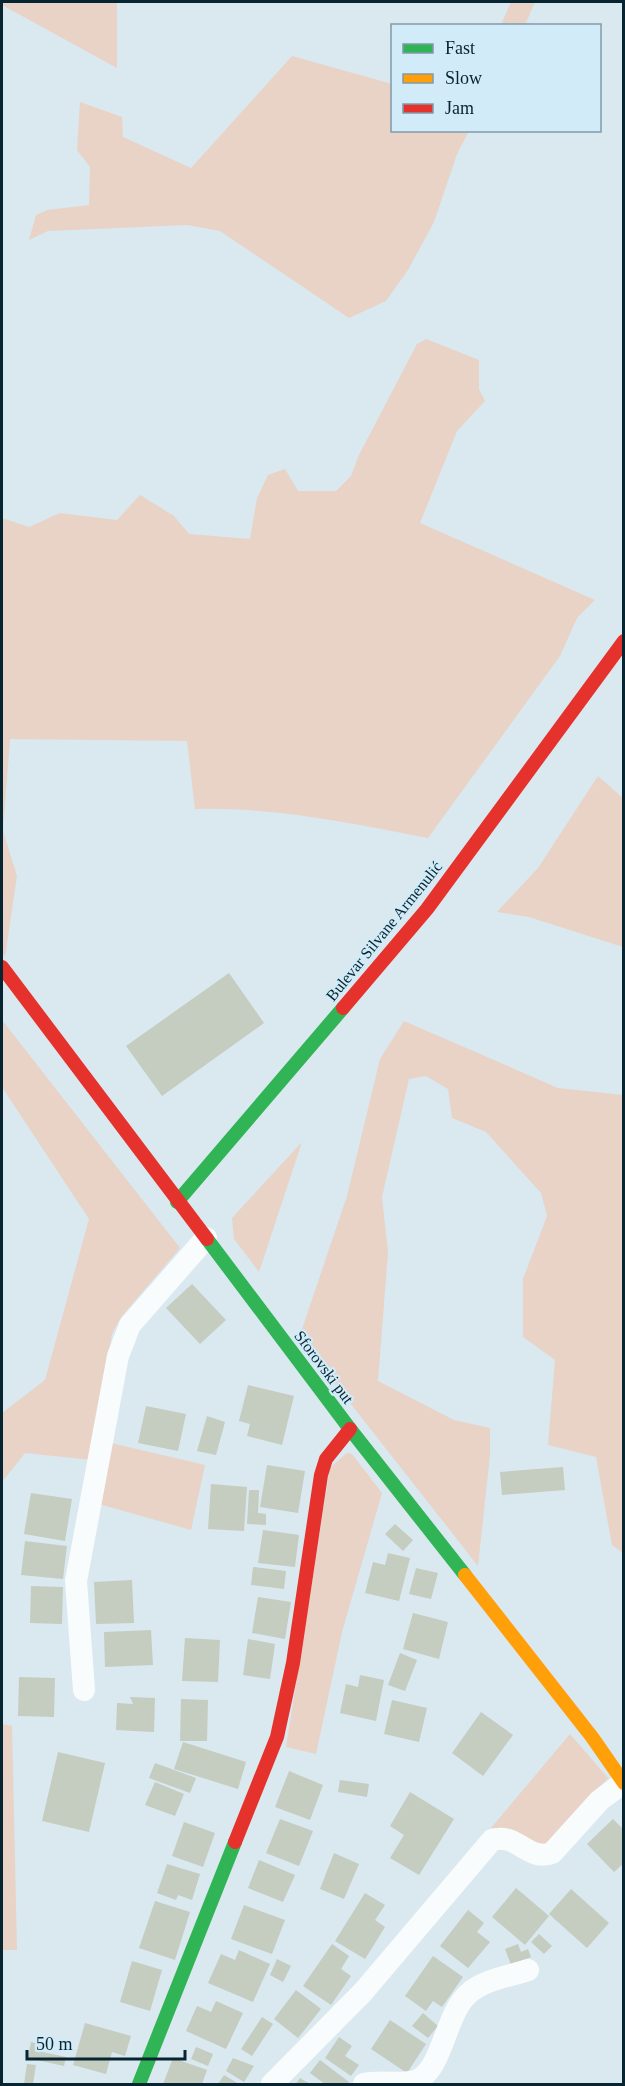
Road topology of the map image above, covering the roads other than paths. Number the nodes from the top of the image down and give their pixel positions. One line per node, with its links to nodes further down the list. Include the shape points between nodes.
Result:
1 (624, 641): 3 (street, Bulevar Silvane Armenulić, via 427,909)
2 (2, 968): 3 (street, Sforovski put)
3 (177, 1202): 4 (street, Sforovski put)
4 (206, 1238): 5 (street, Sforovski put); 6 (street, via 130,1325 118,1356 76,1581)
5 (350, 1429): 7 (street, Sforovski put, via 592,1737); 9 (street, via 326,1459 321,1475 293,1663 277,1737)
6 (84, 1690)
7 (623, 1783): 10 (street, via 600,1800 552,1853 534,1854 510,1838 492,1840 363,1992)
8 (528, 1970): 11 (street, via 468,1994 448,2024 430,2070 419,2080)
9 (139, 2085)
10 (272, 2085)
11 (364, 2085)

